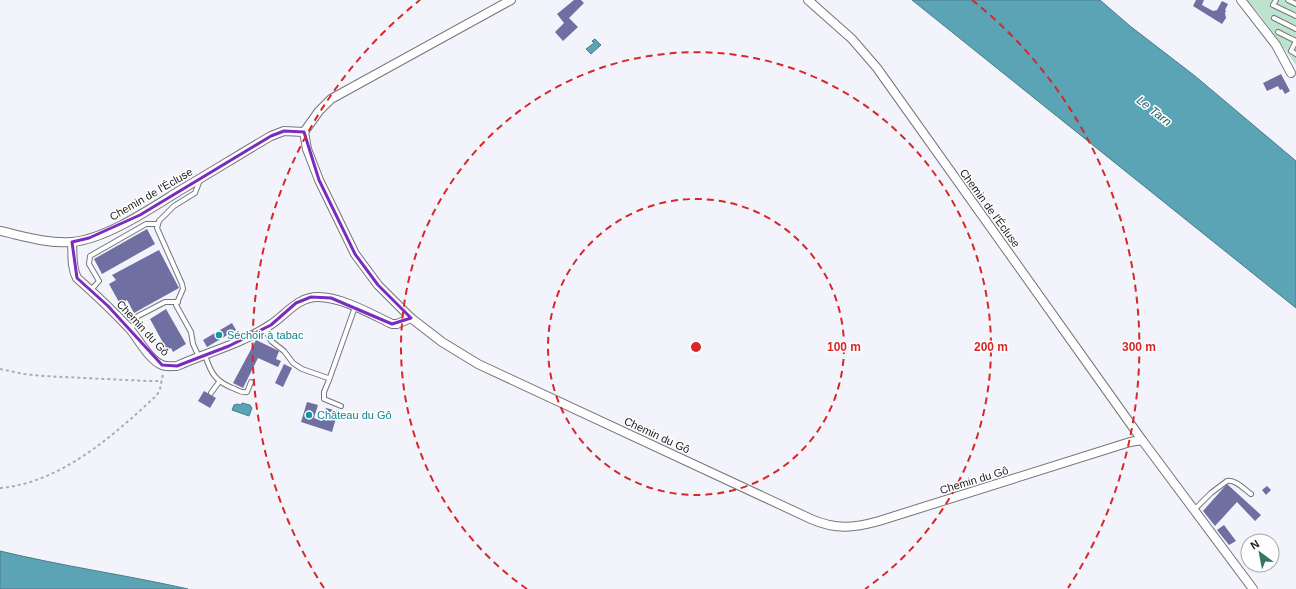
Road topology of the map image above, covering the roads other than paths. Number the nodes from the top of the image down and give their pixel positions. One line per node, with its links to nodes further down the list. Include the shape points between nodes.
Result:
1 (512, 0): 14 (street, via 331,99 319,110)
2 (808, 0): 31 (street, Chemin de l'Écluse, via 852,39 877,68)
3 (1241, 0): 13 (street, via 1276,45)
4 (1276, 0): 7 (lane, via 1273,5)
5 (1288, 0): 6 (lane)
6 (1296, 4)
7 (1296, 16)
8 (1274, 18): 9 (lane)
9 (1296, 29)
10 (1278, 32): 11 (lane)
11 (1296, 41): 12 (lane, via 1291,51)
12 (1296, 54)
13 (1291, 73)
14 (304, 132): 15 (street, Chemin de l'Écluse, via 284,131 271,136); 22 (street, via 307,149 319,180 355,254 378,285)
15 (201, 178): 16 (lane, via 195,193 174,206); 18 (street, Chemin de l'Écluse, via 124,223 89,238)
16 (157, 224): 19 (lane, via 146,224 90,256 89,264 99,281); 20 (lane, via 158,233 182,284 183,289)
17 (0, 231): 18 (street, Chemin de l'Écluse)
18 (72, 242): 19 (street, Chemin du Gô, via 74,273)
19 (91, 290): 24 (street, Chemin du Gô)
20 (178, 302): 24 (lane, via 165,302 138,316); 25 (lane, via 176,305 191,332 192,344)
21 (355, 307): 22 (street, Chemin du Gô, via 392,324); 23 (street, Chemin du Gô, via 332,298 310,297 296,303); 26 (lane)
22 (411, 318): 31 (street, Chemin du Gô, via 442,342 478,364 811,519 832,526 851,527 879,521)
23 (264, 328): 25 (street, Chemin du Gô); 26 (lane, via 271,341 293,364 325,376)
24 (131, 331): 25 (street, Chemin du Gô, via 151,356 162,365 177,366)
25 (202, 356): 27 (lane)
26 (329, 380): 30 (lane, via 324,399)
27 (219, 382): 28 (lane, via 243,393 247,392); 29 (lane)
28 (251, 382)
29 (211, 393)
30 (341, 406)
31 (1142, 440): 33 (street)
32 (1251, 494): 33 (lane, via 1230,480 1211,493)
33 (1194, 510): 34 (street)
34 (1253, 589)

